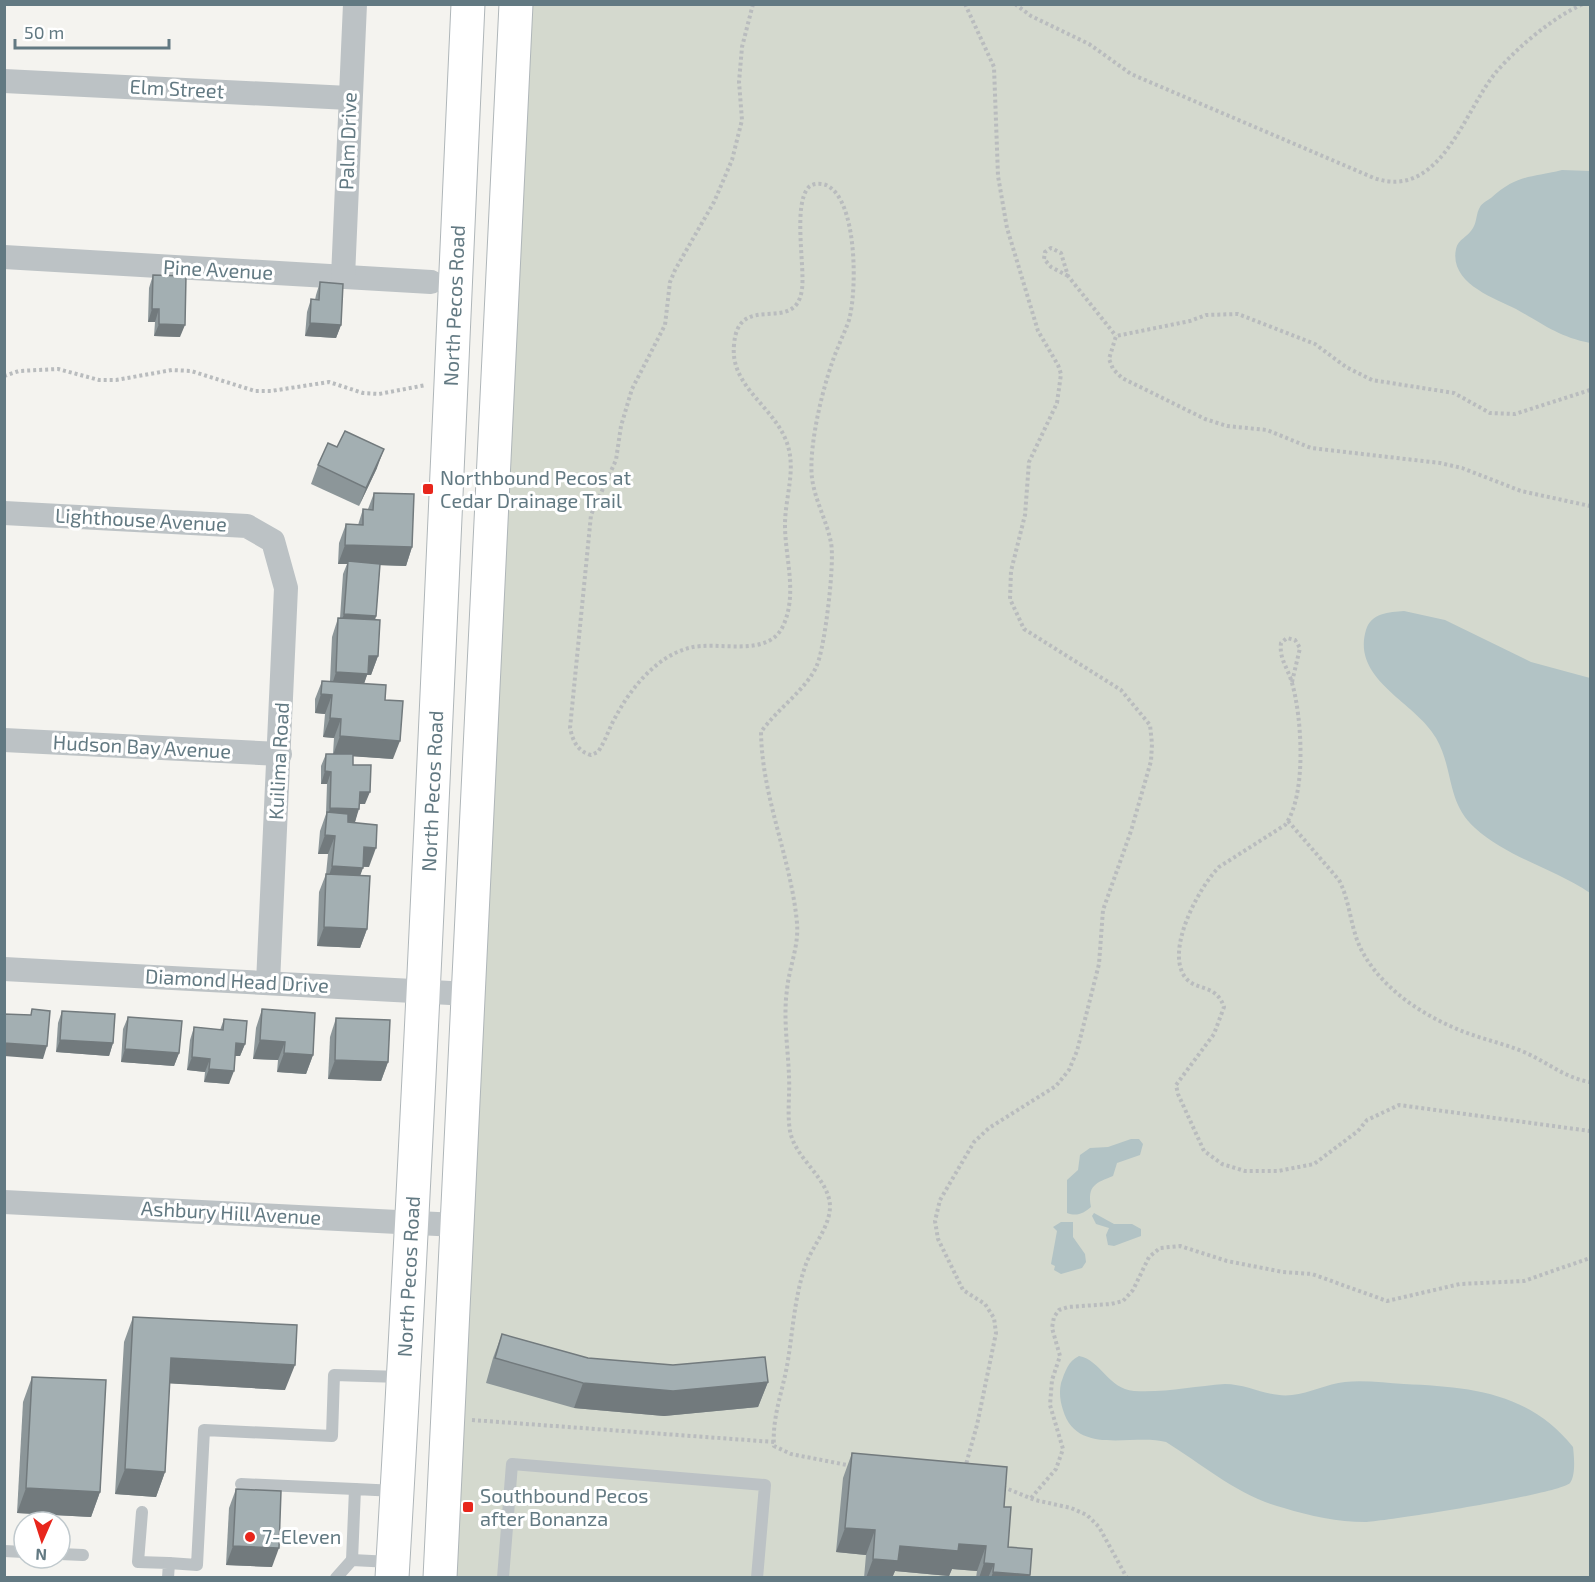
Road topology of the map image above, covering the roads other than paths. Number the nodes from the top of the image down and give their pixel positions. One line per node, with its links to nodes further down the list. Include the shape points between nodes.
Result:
1 (355, 4): 5 (street, Palm Drive)
2 (468, 4): 15 (main road, North Pecos Road)
3 (516, 4): 16 (main road)
4 (4, 81): 5 (street, Elm Street)
5 (349, 98): 7 (street, Palm Drive)
6 (4, 257): 7 (street, Pine Avenue)
7 (344, 277): 8 (street, Pine Avenue)
8 (431, 282)
9 (4, 513): 10 (street, Lighthouse Avenue, via 247,526)
10 (273, 541): 12 (street, Kuilima Road, via 286,588)
11 (4, 740): 12 (street, Hudson Bay Avenue)
12 (280, 754): 14 (street, Kuilima Road)
13 (4, 969): 14 (street, Diamond Head Drive)
14 (268, 983): 15 (street, Diamond Head Drive)
15 (425, 991): 16 (street, Diamond Head Drive); 18 (main road, North Pecos Road)
16 (469, 994): 19 (main road)
17 (4, 1202): 18 (street, Ashbury Hill Avenue)
18 (412, 1222): 19 (street, Ashbury Hill Avenue); 20 (main road, North Pecos Road)
19 (457, 1225): 32 (main road)
20 (403, 1377): 23 (main road, North Pecos Road); 28 (lane, via 334,1375 332,1436 204,1430 197,1565)
21 (241, 1484): 22 (lane)
22 (355, 1489): 23 (lane); 27 (lane)
23 (397, 1491): 29 (main road, North Pecos Road)
24 (142, 1512): 28 (lane, via 138,1562)
25 (72, 1555): 26 (lane)
26 (83, 1555)
27 (352, 1560): 29 (lane); 31 (lane)
28 (169, 1563): 30 (lane)
29 (393, 1570)
30 (168, 1578)
31 (336, 1578)
32 (440, 1578)
33 (503, 1578): 34 (lane, via 512,1464 765,1485)
34 (757, 1578)

